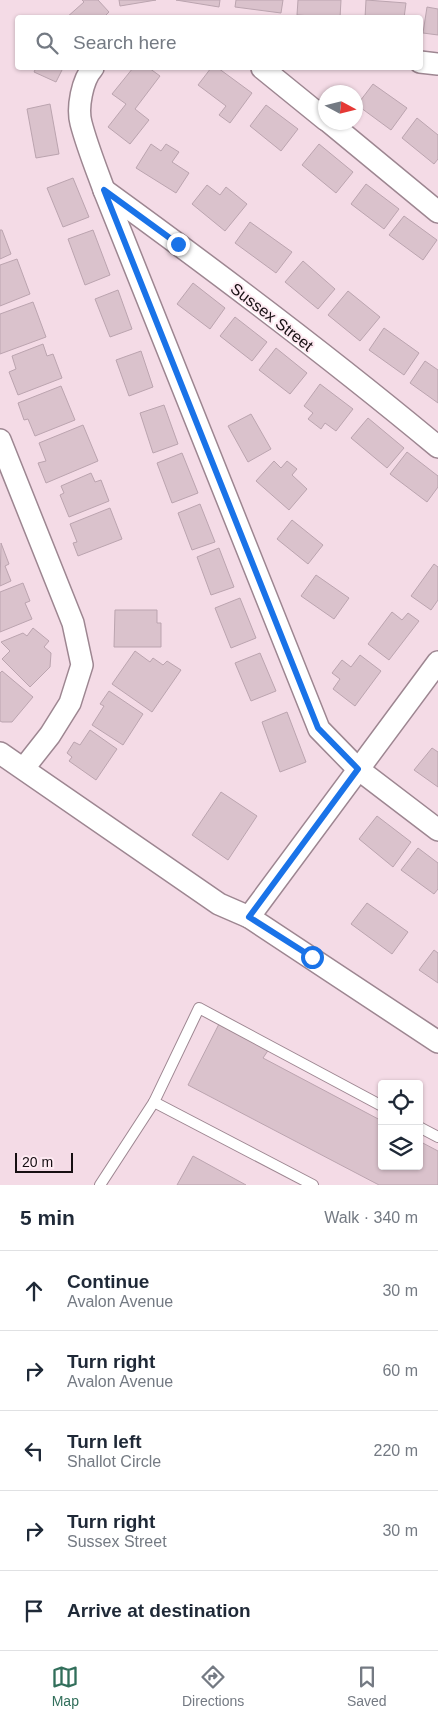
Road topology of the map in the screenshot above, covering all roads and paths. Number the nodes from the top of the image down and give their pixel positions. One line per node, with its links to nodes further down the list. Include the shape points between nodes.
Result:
1 (423, 62): 2 (street)
2 (438, 64)
3 (91, 70): 7 (street, via 81,95 80,122)
4 (264, 70): 5 (street)
5 (318, 114)
6 (339, 130): 8 (street)
7 (104, 190): 10 (street, Sussex Street); 14 (street, via 318,728)
8 (438, 212)
9 (0, 440): 13 (street, via 73,624 82,665 70,704)
10 (438, 447)
11 (438, 662): 14 (street)
12 (0, 753): 13 (street)
13 (24, 768): 16 (street, via 219,904)
14 (358, 769): 15 (street); 16 (street)
15 (438, 830)
16 (249, 917): 17 (street)
17 (438, 1042)
18 (154, 1102): 19 (lane, via 199,1008); 22 (lane); 23 (lane)
19 (378, 1104)
20 (423, 1128): 21 (lane)
21 (438, 1137)
22 (100, 1185)
23 (313, 1185)

